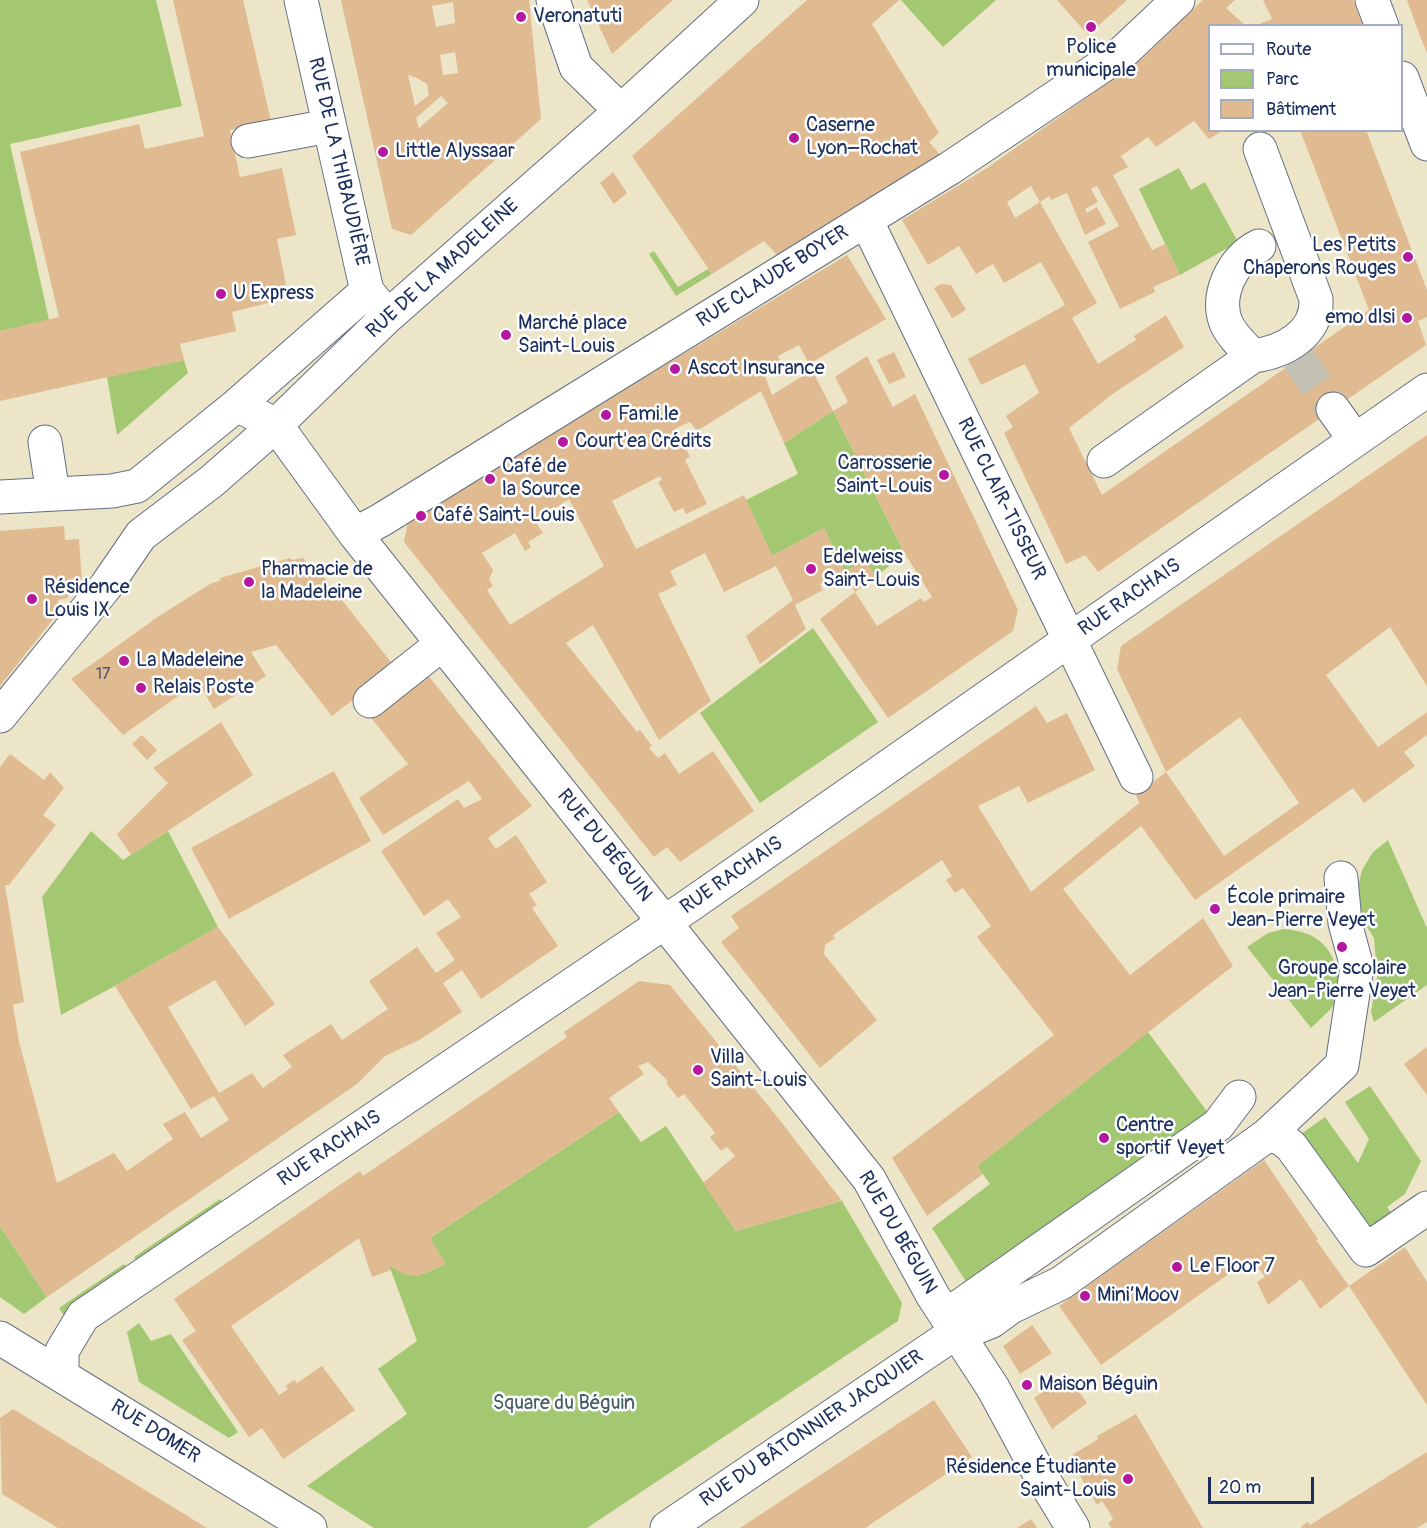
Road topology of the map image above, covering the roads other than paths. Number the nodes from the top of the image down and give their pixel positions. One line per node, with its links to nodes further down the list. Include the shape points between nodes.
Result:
1 (301, 0): 9 (street, RUE DE LA THIBAUDIÈRE)
2 (553, 0): 8 (street, via 576,67)
3 (742, 0): 8 (street, RUE DE LA MADELEINE)
4 (1178, 0): 13 (street, RUE CLAUDE BOYER, via 1123,52)
5 (1372, 0): 6 (street)
6 (1381, 24)
7 (1403, 83): 11 (street)
8 (621, 111): 16 (street, RUE DE LA MADELEINE)
9 (329, 126): 10 (street); 15 (street, RUE DE LA THIBAUDIÈRE)
10 (248, 141)
11 (1427, 144)
12 (1260, 149): 17 (street, via 1316,299 1315,317 1294,351)
13 (866, 220): 28 (street, RUE CLAUDE BOYER); 30 (street, RUE CLAIR-TISSEUR)
14 (1259, 246): 17 (street, via 1238,262 1224,292 1223,309 1225,321)
15 (367, 291): 16 (street, RUE DE LA THIBAUDIÈRE); 19 (street, RUE DE LA MADELEINE)
16 (388, 316): 21 (street, RUE DE LA MADELEINE)
17 (1253, 356): 24 (street)
18 (1427, 390): 22 (street, RUE RACHAIS)
19 (237, 405): 21 (street, RUE DU BÉGUIN); 25 (street, RUE DE LA MADELEINE, via 137,486)
20 (1333, 409): 22 (street)
21 (276, 425): 28 (street, RUE DU BÉGUIN); 29 (street, RUE DE LA MADELEINE)
22 (1355, 440): 30 (street, RUE RACHAIS)
23 (45, 441): 26 (street)
24 (1104, 461)
25 (112, 491): 26 (street, RUE DE LA MADELEINE); 29 (street)
26 (53, 494): 27 (street, RUE DE LA MADELEINE)
27 (0, 497)
28 (355, 534): 31 (street, RUE DU BÉGUIN)
29 (141, 535): 33 (street, RUE DE LA MADELEINE, via 106,586)
30 (1070, 640): 34 (street, RUE CLAIR-TISSEUR); 36 (street, RUE RACHAIS)
31 (442, 644): 32 (street); 36 (street, RUE DU BÉGUIN)
32 (370, 701)
33 (0, 716)
34 (1136, 777)
35 (1341, 878): 38 (street, via 1345,923 1357,967 1342,1065)
36 (665, 922): 40 (street, RUE DU BÉGUIN, via 869,1179 933,1296); 42 (street, RUE RACHAIS, via 82,1316 62,1351)
37 (1239, 1097): 40 (street, via 1218,1125)
38 (1266, 1136): 39 (street, via 1279,1137 1291,1146 1366,1250); 40 (street, via 1061,1283 1011,1307 993,1321)
39 (1425, 1215)
40 (953, 1324): 44 (street, RUE DU BÂTONNIER JACQUIER, via 933,1347); 45 (street, RUE DU BÉGUIN)
41 (0, 1338): 42 (street, RUE DOMER)
42 (62, 1375): 43 (street, RUE DOMER)
43 (310, 1528)
44 (667, 1528)
45 (1073, 1528)

